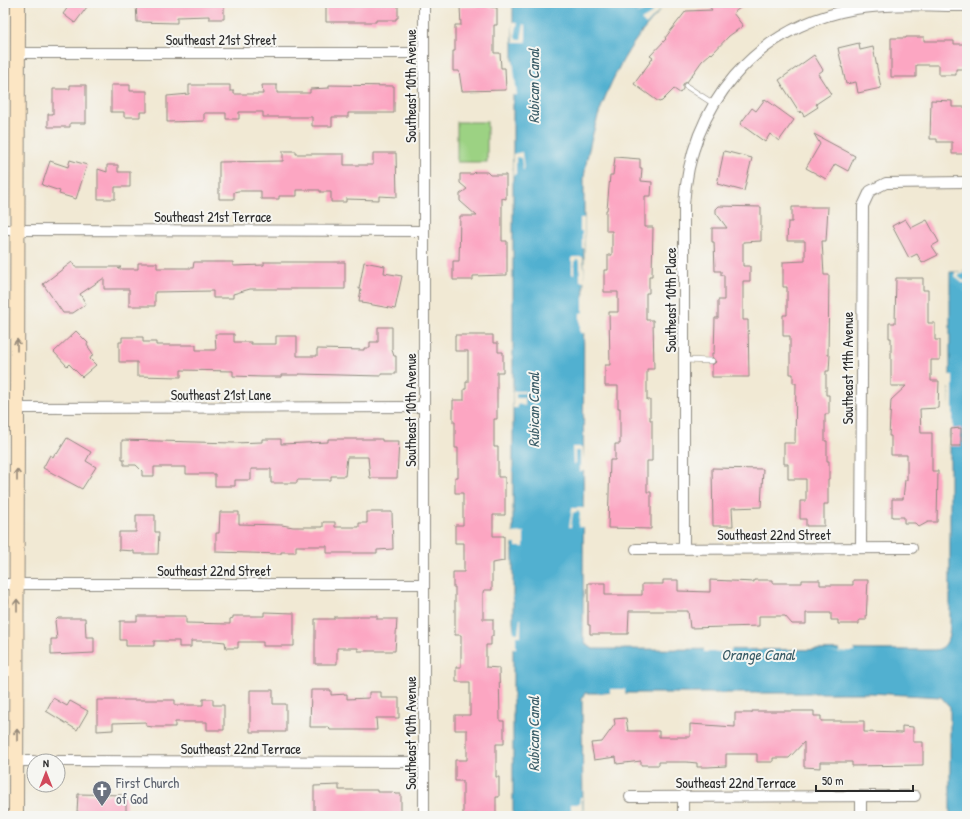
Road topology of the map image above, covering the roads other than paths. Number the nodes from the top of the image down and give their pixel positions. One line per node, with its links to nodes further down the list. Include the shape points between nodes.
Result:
1 (18, 3): 4 (main road)
2 (424, 3): 5 (street, Southeast 10th Avenue)
3 (967, 6): 7 (street, Southeast 10th Place, via 877,7 815,20 780,38 755,55)
4 (18, 53): 5 (street, Southeast 21st Street); 10 (main road)
5 (424, 53): 11 (street, Southeast 10th Avenue)
6 (686, 86): 7 (lane)
7 (714, 104): 12 (street, Southeast 10th Place, via 692,151 686,183)
8 (967, 182): 17 (street, Southeast 11th Avenue, via 892,182 870,191 864,200)
9 (3, 230): 10 (street, Southeast 21st Terrace)
10 (17, 230): 11 (street, Southeast 21st Terrace); 14 (main road, one-way to 10)
11 (424, 231): 15 (street, Southeast 10th Avenue)
12 (684, 360): 13 (lane); 16 (street, Southeast 10th Place)
13 (712, 360)
14 (17, 408): 15 (street, Southeast 21st Lane); 20 (main road, one-way to 14)
15 (424, 408): 21 (street, Southeast 10th Avenue)
16 (684, 548): 17 (street, Southeast 22nd Street); 19 (street, Southeast 22nd Street)
17 (861, 548): 18 (street, Southeast 22nd Street)
18 (912, 548)
19 (636, 549)
20 (10, 584): 21 (street, Southeast 22nd Street); 22 (main road, one-way to 20)
21 (424, 584): 26 (street, Southeast 10th Avenue)
22 (10, 671): 23 (main road, one-way to 22)
23 (16, 761): 24 (street); 31 (main road)
24 (26, 761)
25 (66, 761): 26 (street, Southeast 22nd Terrace)
26 (424, 762): 32 (street, Southeast 10th Avenue)
27 (683, 796): 28 (street, Southeast 22nd Terrace); 30 (street, Southeast 22nd Terrace); 33 (street)
28 (861, 796): 29 (street, Southeast 22nd Terrace); 34 (street)
29 (915, 796)
30 (630, 797)
31 (16, 816)
32 (424, 816)
33 (683, 816)
34 (861, 816)

